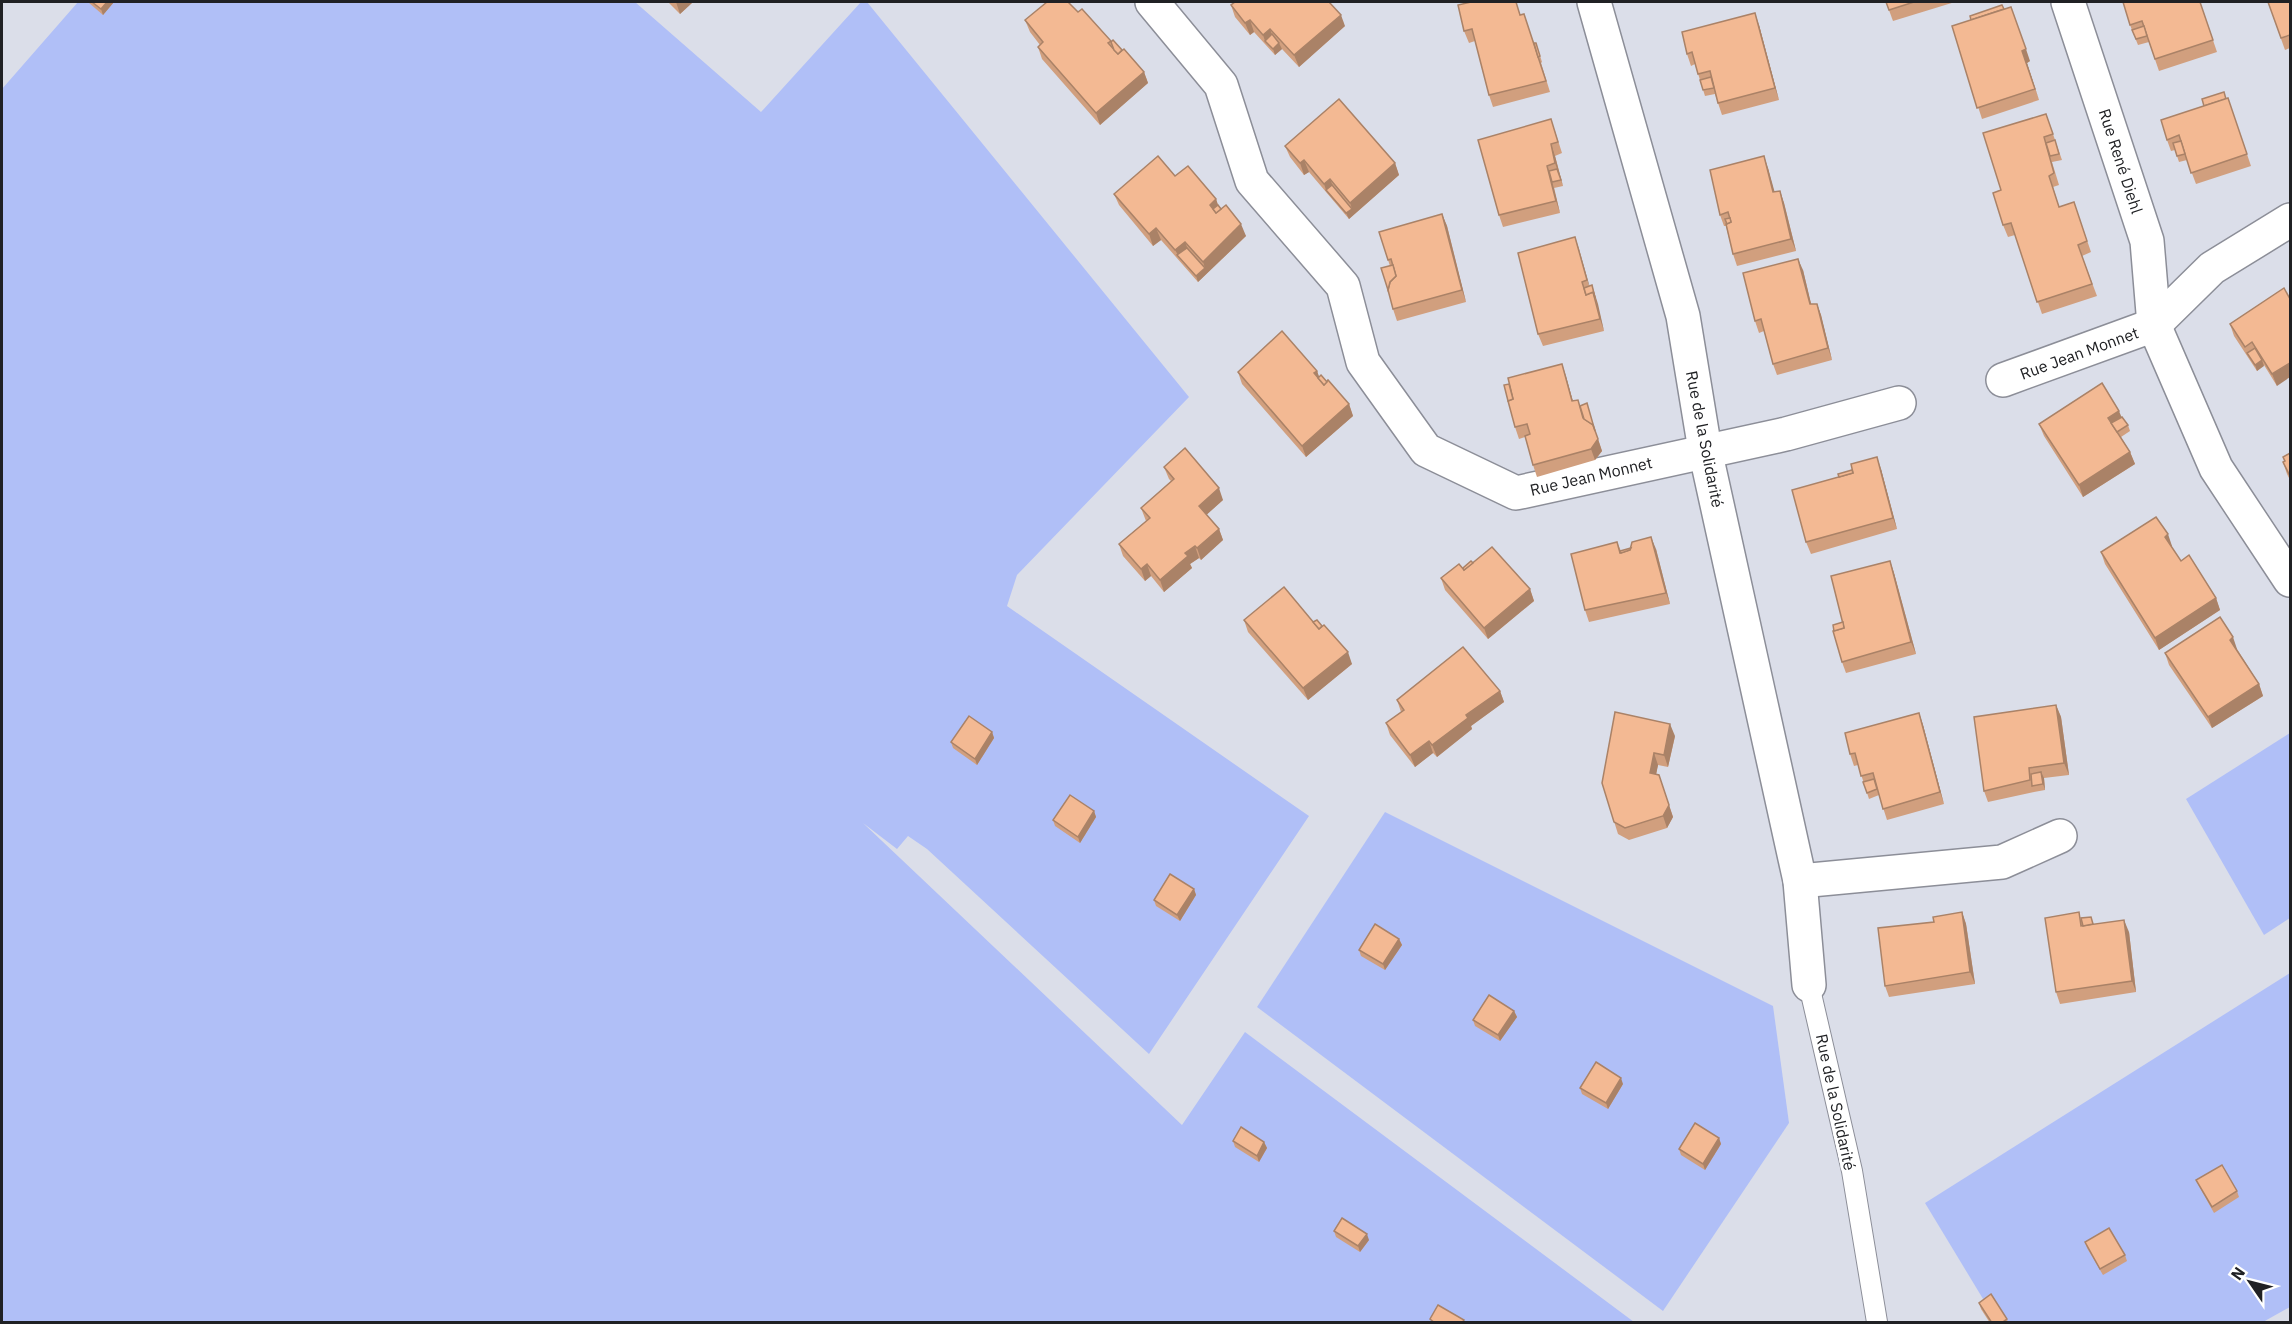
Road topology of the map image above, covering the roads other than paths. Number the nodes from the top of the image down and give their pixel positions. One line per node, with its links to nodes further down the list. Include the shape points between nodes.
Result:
1 (1152, 2): 8 (street, Rue Jean Monnet, via 1221,85 1252,181 1343,286 1363,362 1426,450 1516,493)
2 (1594, 2): 8 (street, Rue de la Solidarité, via 1683,316)
3 (2068, 2): 5 (street, Rue René Diehl, via 2147,241)
4 (2290, 220): 5 (street, via 2212,268)
5 (2154, 325): 6 (street, Rue Jean Monnet); 9 (street, Rue René Diehl, via 2216,468)
6 (2003, 380)
7 (1899, 403): 8 (street, Rue Jean Monnet, via 1786,434)
8 (1705, 450): 11 (street, Rue de la Solidarité)
9 (2290, 580)
10 (2060, 836): 11 (street, via 2002,862)
11 (1800, 881): 12 (street, Rue de la Solidarité)
12 (1809, 985): 13 (lane, Rue de la Solidarité, via 1852,1171)
13 (1877, 1323)

